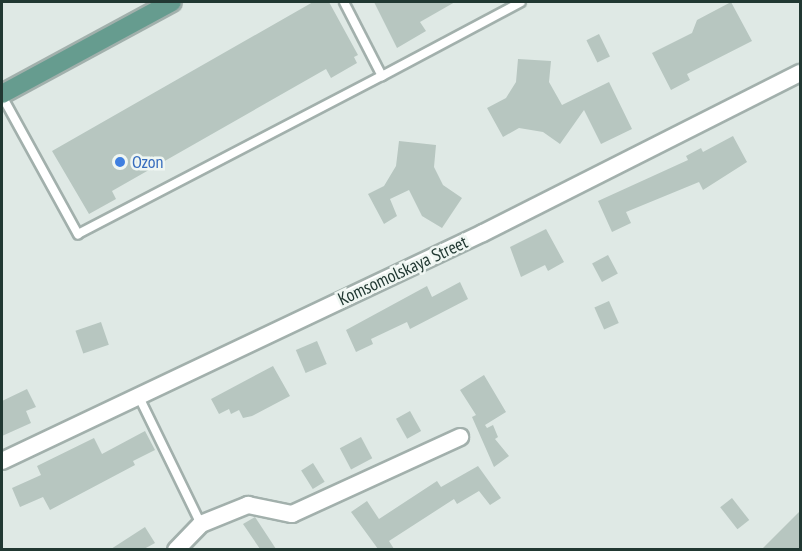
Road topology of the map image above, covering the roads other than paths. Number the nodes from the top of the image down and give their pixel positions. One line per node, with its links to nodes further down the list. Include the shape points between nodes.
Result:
1 (172, 2): 6 (main road)
2 (344, 2): 5 (lane)
3 (521, 2): 5 (lane)
4 (801, 73): 7 (street, Komsomolskaya Street, via 483,233)
5 (382, 76): 6 (lane, via 78,234)
6 (2, 95)
7 (138, 395): 9 (street, Komsomolskaya Street); 10 (lane)
8 (460, 437): 10 (street, via 292,514 248,505)
9 (2, 461)
10 (201, 524): 11 (street)
11 (176, 549)

